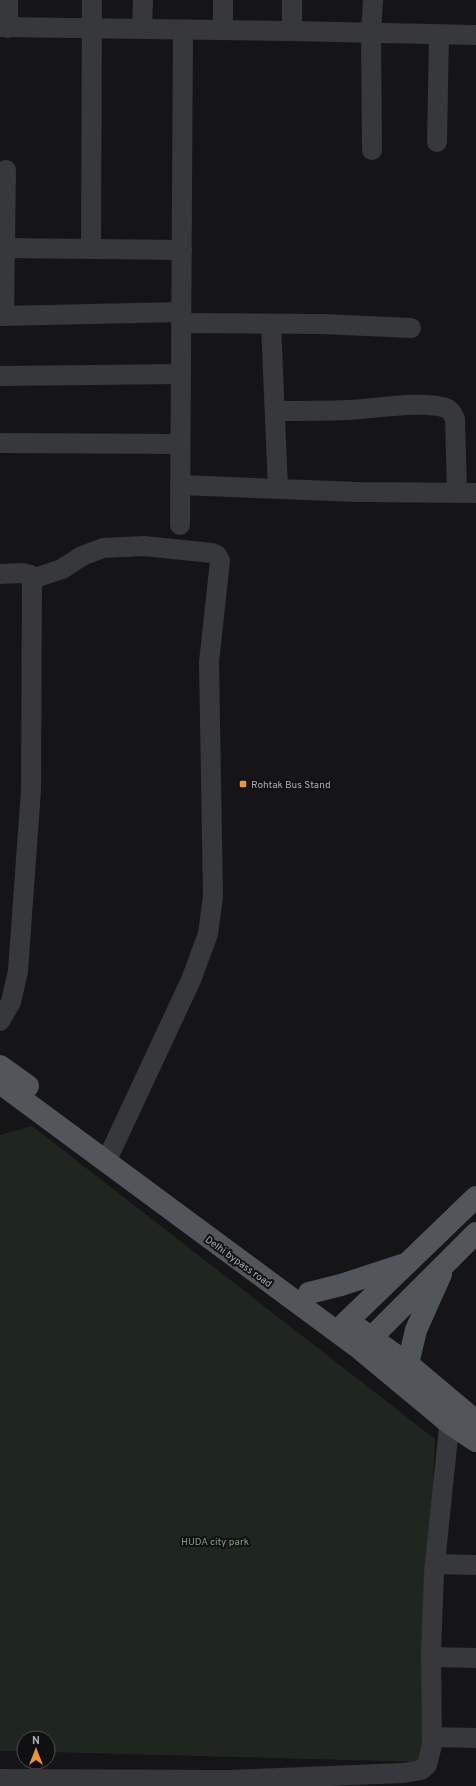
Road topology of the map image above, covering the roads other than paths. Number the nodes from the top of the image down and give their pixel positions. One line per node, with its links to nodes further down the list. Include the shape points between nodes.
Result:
1 (8, 0): 7 (street)
2 (92, 0): 8 (street)
3 (143, 0): 9 (street)
4 (223, 0): 11 (street)
5 (292, 0): 12 (street)
6 (374, 0): 13 (street)
7 (4, 28): 8 (street)
8 (91, 28): 9 (street); 20 (street)
9 (142, 29): 10 (street)
10 (183, 30): 11 (street); 21 (street)
11 (223, 30): 12 (street)
12 (292, 31): 13 (street)
13 (371, 33): 14 (street); 17 (street)
14 (439, 35): 15 (street); 16 (street)
15 (476, 35)
16 (437, 142)
17 (372, 150)
18 (6, 170): 19 (street)
19 (5, 248): 20 (street); 22 (street)
20 (90, 249): 21 (street)
21 (182, 250): 23 (street)
22 (2, 316): 23 (street)
23 (181, 318): 24 (street); 26 (street)
24 (271, 324): 25 (street); 28 (street)
25 (411, 328)
26 (181, 374): 27 (street); 30 (street)
27 (0, 376)
28 (275, 411): 32 (street); 33 (street, via 414,406 447,408 455,419)
29 (0, 443): 30 (street)
30 (180, 444): 31 (street)
31 (180, 485): 32 (street); 34 (street)
32 (278, 489): 33 (street)
33 (467, 492)
34 (180, 525)
35 (0, 574): 36 (street, via 22,573 30,575)
36 (32, 580): 37 (street, via 31,790 18,971 10,1002); 40 (street, via 62,569 82,556 103,548 144,546 212,554 217,555 220,562 209,662 213,896 208,934 191,980)
37 (0, 1021)
38 (0, 1066): 40 (main road, Delhi bypass road)
39 (0, 1083): 40 (main road, Delhi bypass road)
40 (109, 1155): 45 (main road, Delhi bypass road); 46 (main road, Delhi bypass road)
41 (476, 1197): 44 (main road)
42 (476, 1233): 43 (main road)
43 (447, 1262): 47 (main road); 48 (main road, via 416,1330)
44 (408, 1263): 45 (main road); 46 (main road)
45 (310, 1293): 46 (main road, Delhi bypass road)
46 (342, 1326): 47 (main road, Delhi bypass road)
47 (366, 1343): 48 (main road, Delhi bypass road); 51 (main road, Delhi bypass road)
48 (408, 1364): 49 (main road, Delhi bypass road)
49 (451, 1402): 50 (main road, Delhi bypass road); 51 (street)
50 (476, 1421)
51 (449, 1423): 52 (main road, Delhi bypass road); 53 (street)
52 (476, 1441)
53 (435, 1564): 54 (street); 55 (street)
54 (476, 1565)
55 (431, 1657): 56 (street); 57 (street)
56 (476, 1658)
57 (432, 1737): 58 (street); 60 (street, via 429,1759 421,1770)
58 (476, 1738)
59 (0, 1779): 61 (street)
60 (347, 1780): 62 (street)
61 (100, 1783): 62 (street)
62 (228, 1783)

